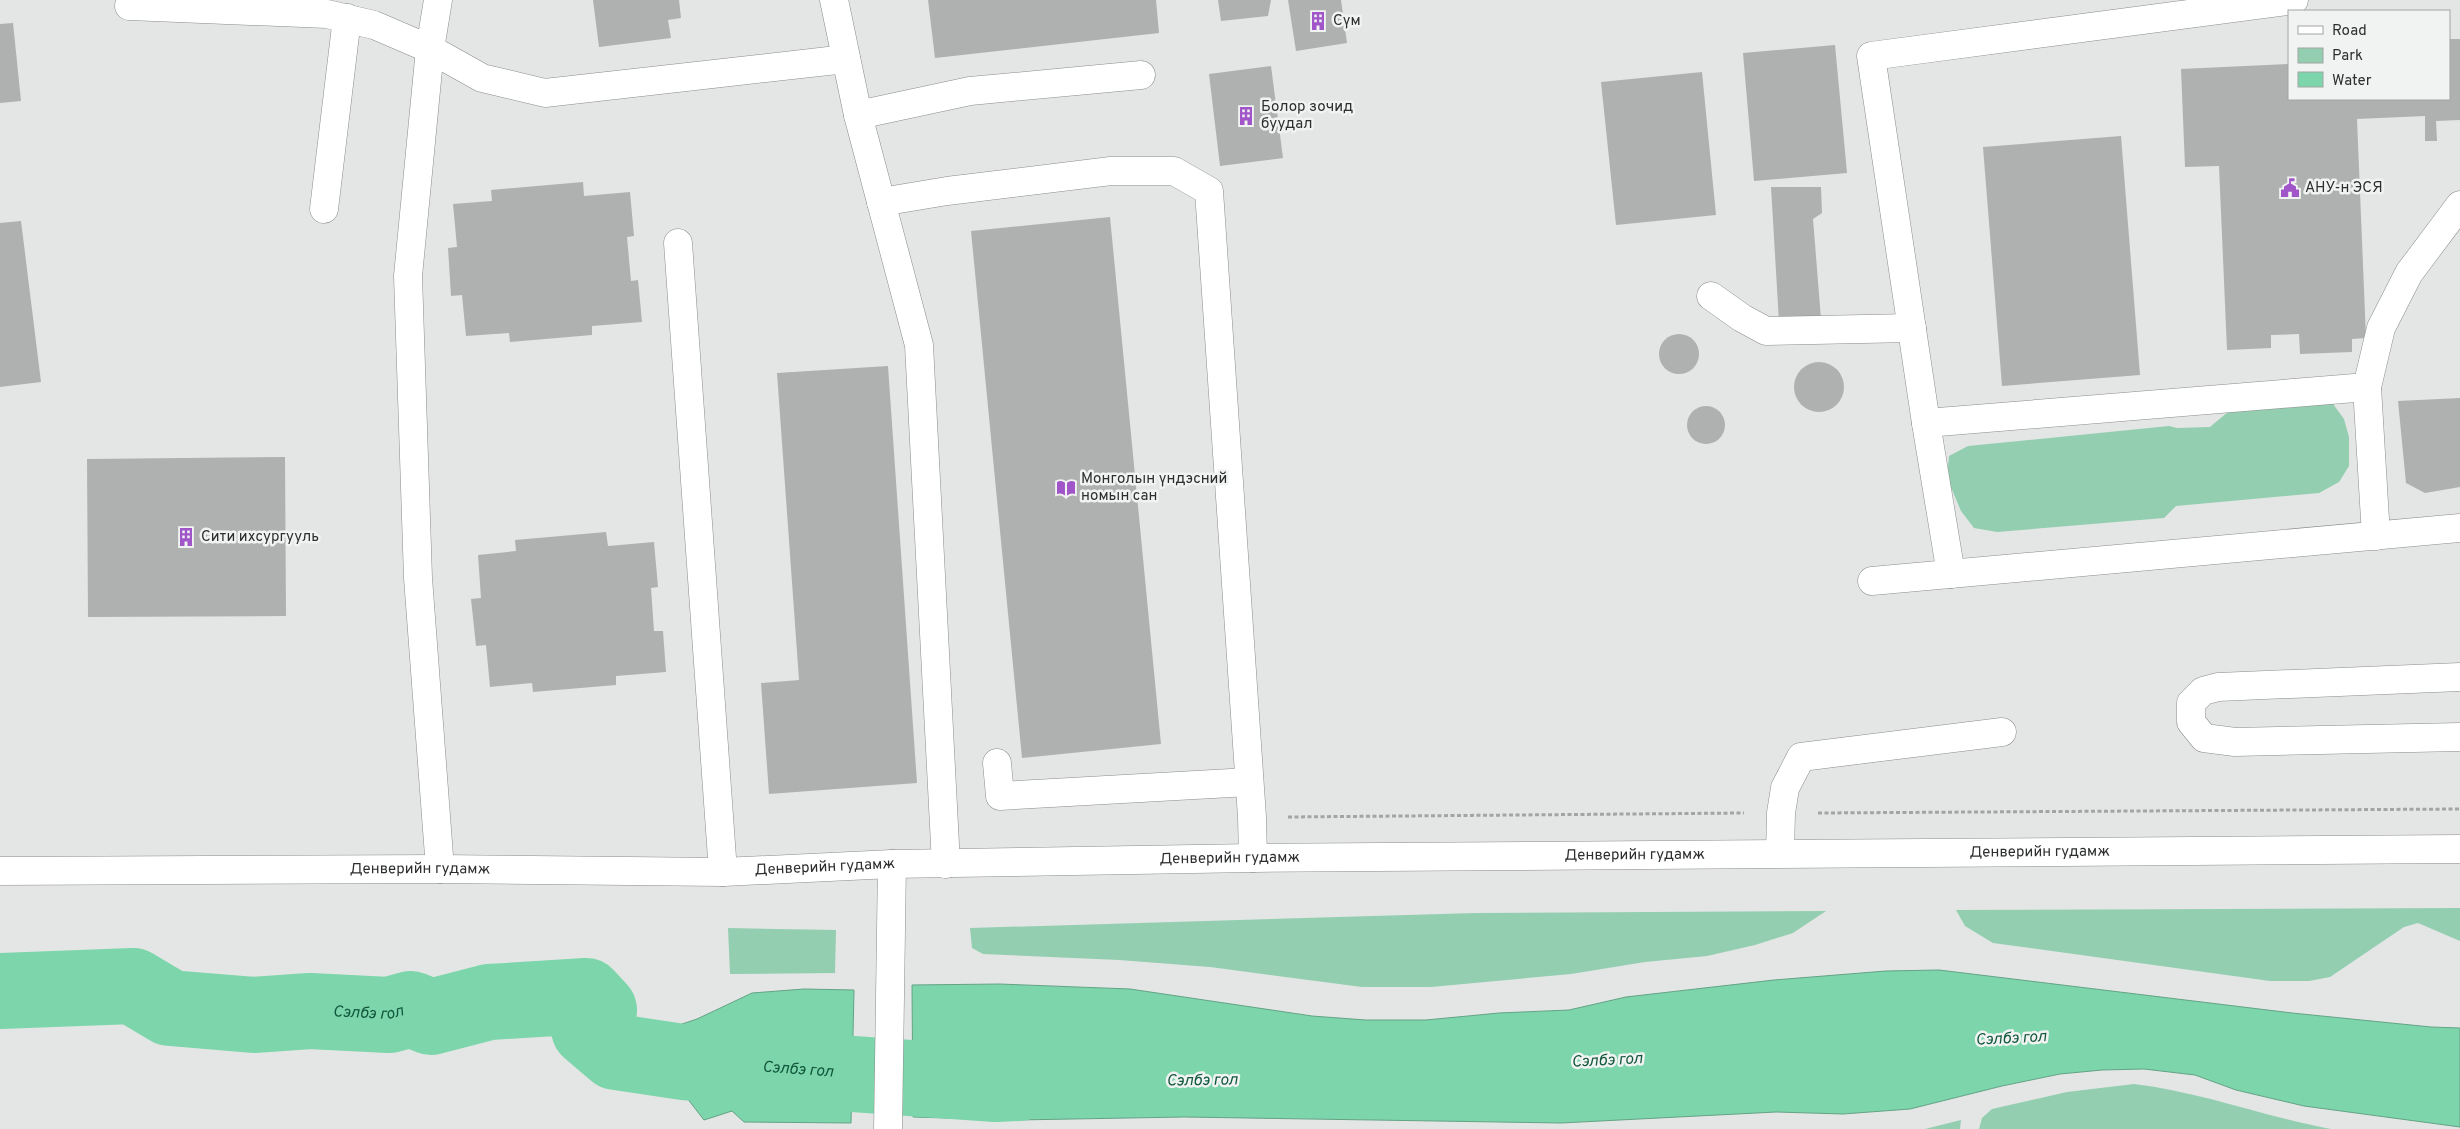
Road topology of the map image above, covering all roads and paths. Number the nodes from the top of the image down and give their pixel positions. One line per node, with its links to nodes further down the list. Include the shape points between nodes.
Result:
1 (438, 0): 6 (street)
2 (834, 0): 7 (street)
3 (2294, 0): 15 (street, via 1871,56)
4 (129, 6): 5 (street, via 327,14)
5 (347, 18): 6 (street, via 374,25); 12 (street)
6 (430, 49): 7 (street, via 482,78 544,93); 35 (street, via 408,276 418,578)
7 (846, 58): 9 (street)
8 (1141, 75): 9 (street, via 970,91)
9 (858, 116): 10 (street)
10 (881, 202): 26 (street, via 947,190 1111,171 1174,171 1208,190); 34 (street, via 919,345)
11 (2460, 205): 16 (street, via 2409,273 2381,328)
12 (324, 209)
13 (678, 243): 37 (street)
14 (1711, 296): 15 (street, via 1766,331)
15 (1912, 328): 17 (street)
16 (2367, 387): 17 (street); 19 (street)
17 (1926, 424): 20 (street)
18 (2460, 528): 19 (street)
19 (2376, 536): 20 (street)
20 (1951, 574): 21 (street)
21 (1872, 581)
22 (2460, 677): 24 (street, via 2218,687 2203,691 2191,703 2191,722 2204,738 2235,742)
23 (2002, 732): 28 (street, via 1801,757 1785,788)
24 (2460, 737)
25 (997, 763): 26 (street, via 1000,796)
26 (1249, 782): 29 (street)
27 (2460, 809): 28 (path)
28 (1781, 813): 29 (path); 31 (street)
29 (1252, 817): 32 (street)
30 (2460, 849): 31 (street, Денверийн гудамж)
31 (1780, 852): 32 (street, Денверийн гудамж)
32 (1253, 858): 34 (street, Денверийн гудамж)
33 (892, 864): 34 (street, Денверийн гудамж); 37 (street, Денверийн гудамж); 38 (street)
34 (946, 864)
35 (440, 869): 36 (street, Денверийн гудамж); 37 (street, Денверийн гудамж)
36 (0, 871)
37 (723, 872)
38 (888, 1129)

